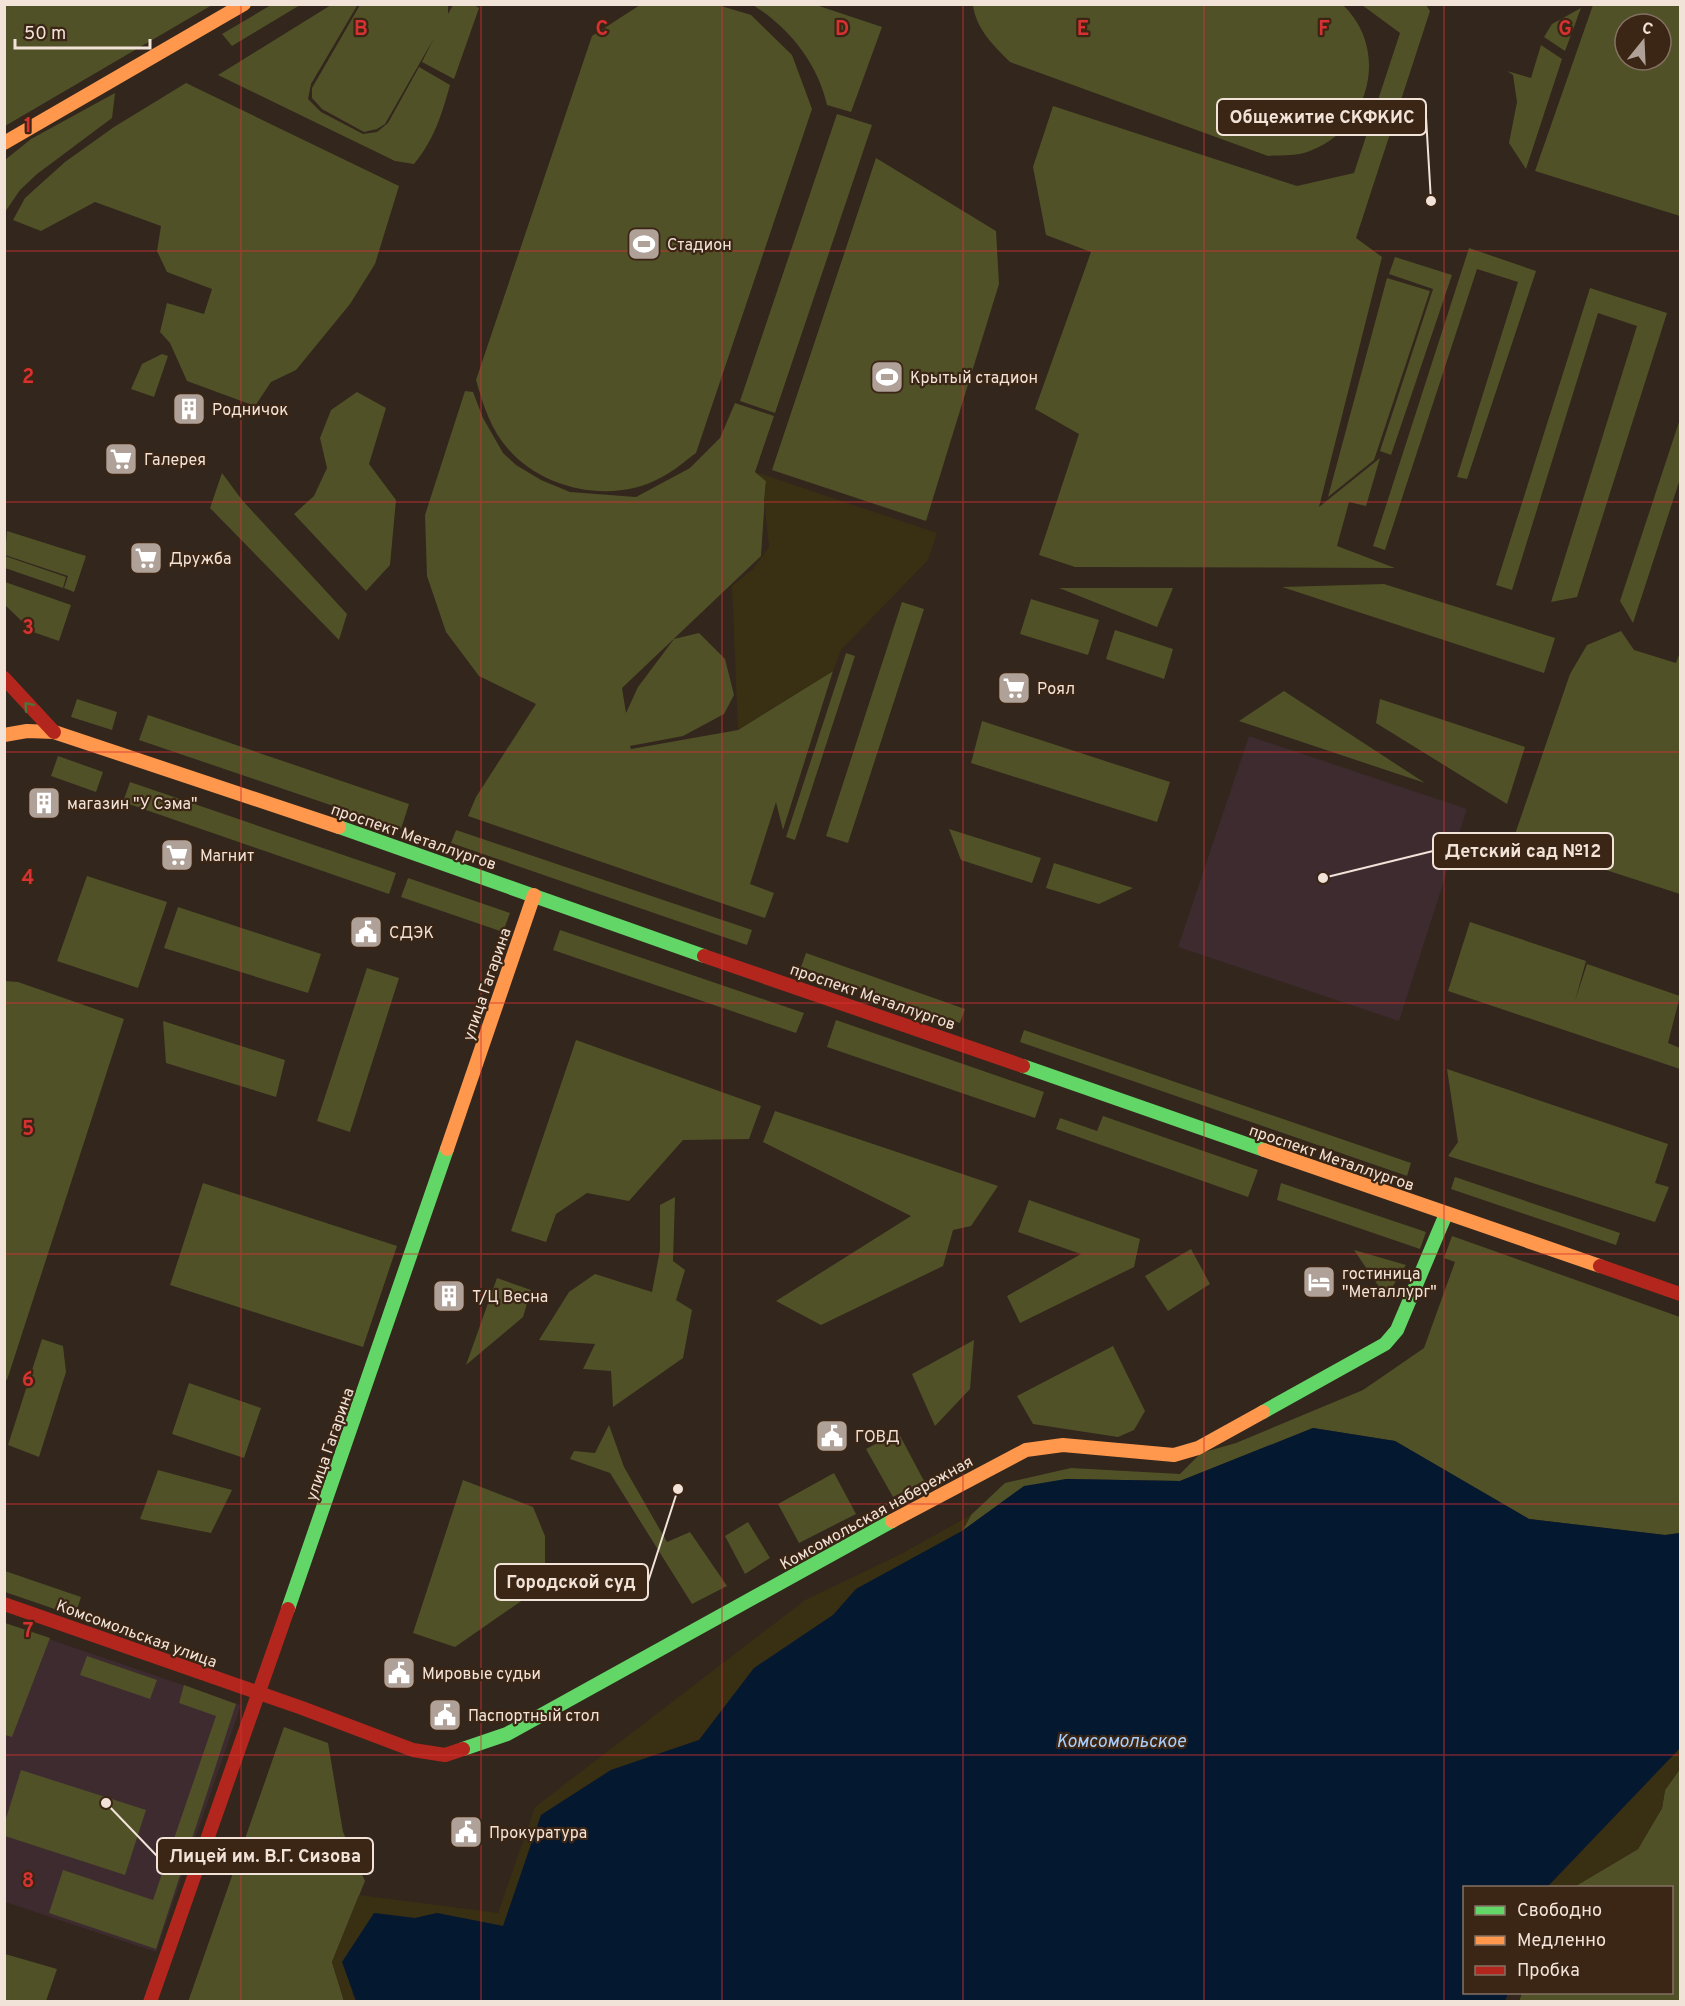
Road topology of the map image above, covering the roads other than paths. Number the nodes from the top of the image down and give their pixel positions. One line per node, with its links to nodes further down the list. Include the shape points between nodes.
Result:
1 (244, 4): 2 (main road)
2 (4, 143)
3 (4, 678): 4 (main road, проспект Металлургов, one-way to 3)
4 (54, 732): 5 (main road, проспект Металлургов); 6 (main road, проспект Металлургов)
5 (4, 735)
6 (534, 895): 7 (main road, проспект Металлургов); 10 (main road, улица Гагарина)
7 (1446, 1214): 8 (main road, проспект Металлургов); 10 (main road, Комсомольская набережная, via 1397,1330 1385,1344 1358,1361 1198,1448 1174,1455 1063,1445 1026,1450 507,1734 445,1755 413,1750)
8 (1680, 1294)
9 (4, 1604): 10 (main road, Комсомольская улица)
10 (258, 1693): 11 (main road, улица Гагарина)
11 (150, 2001)

